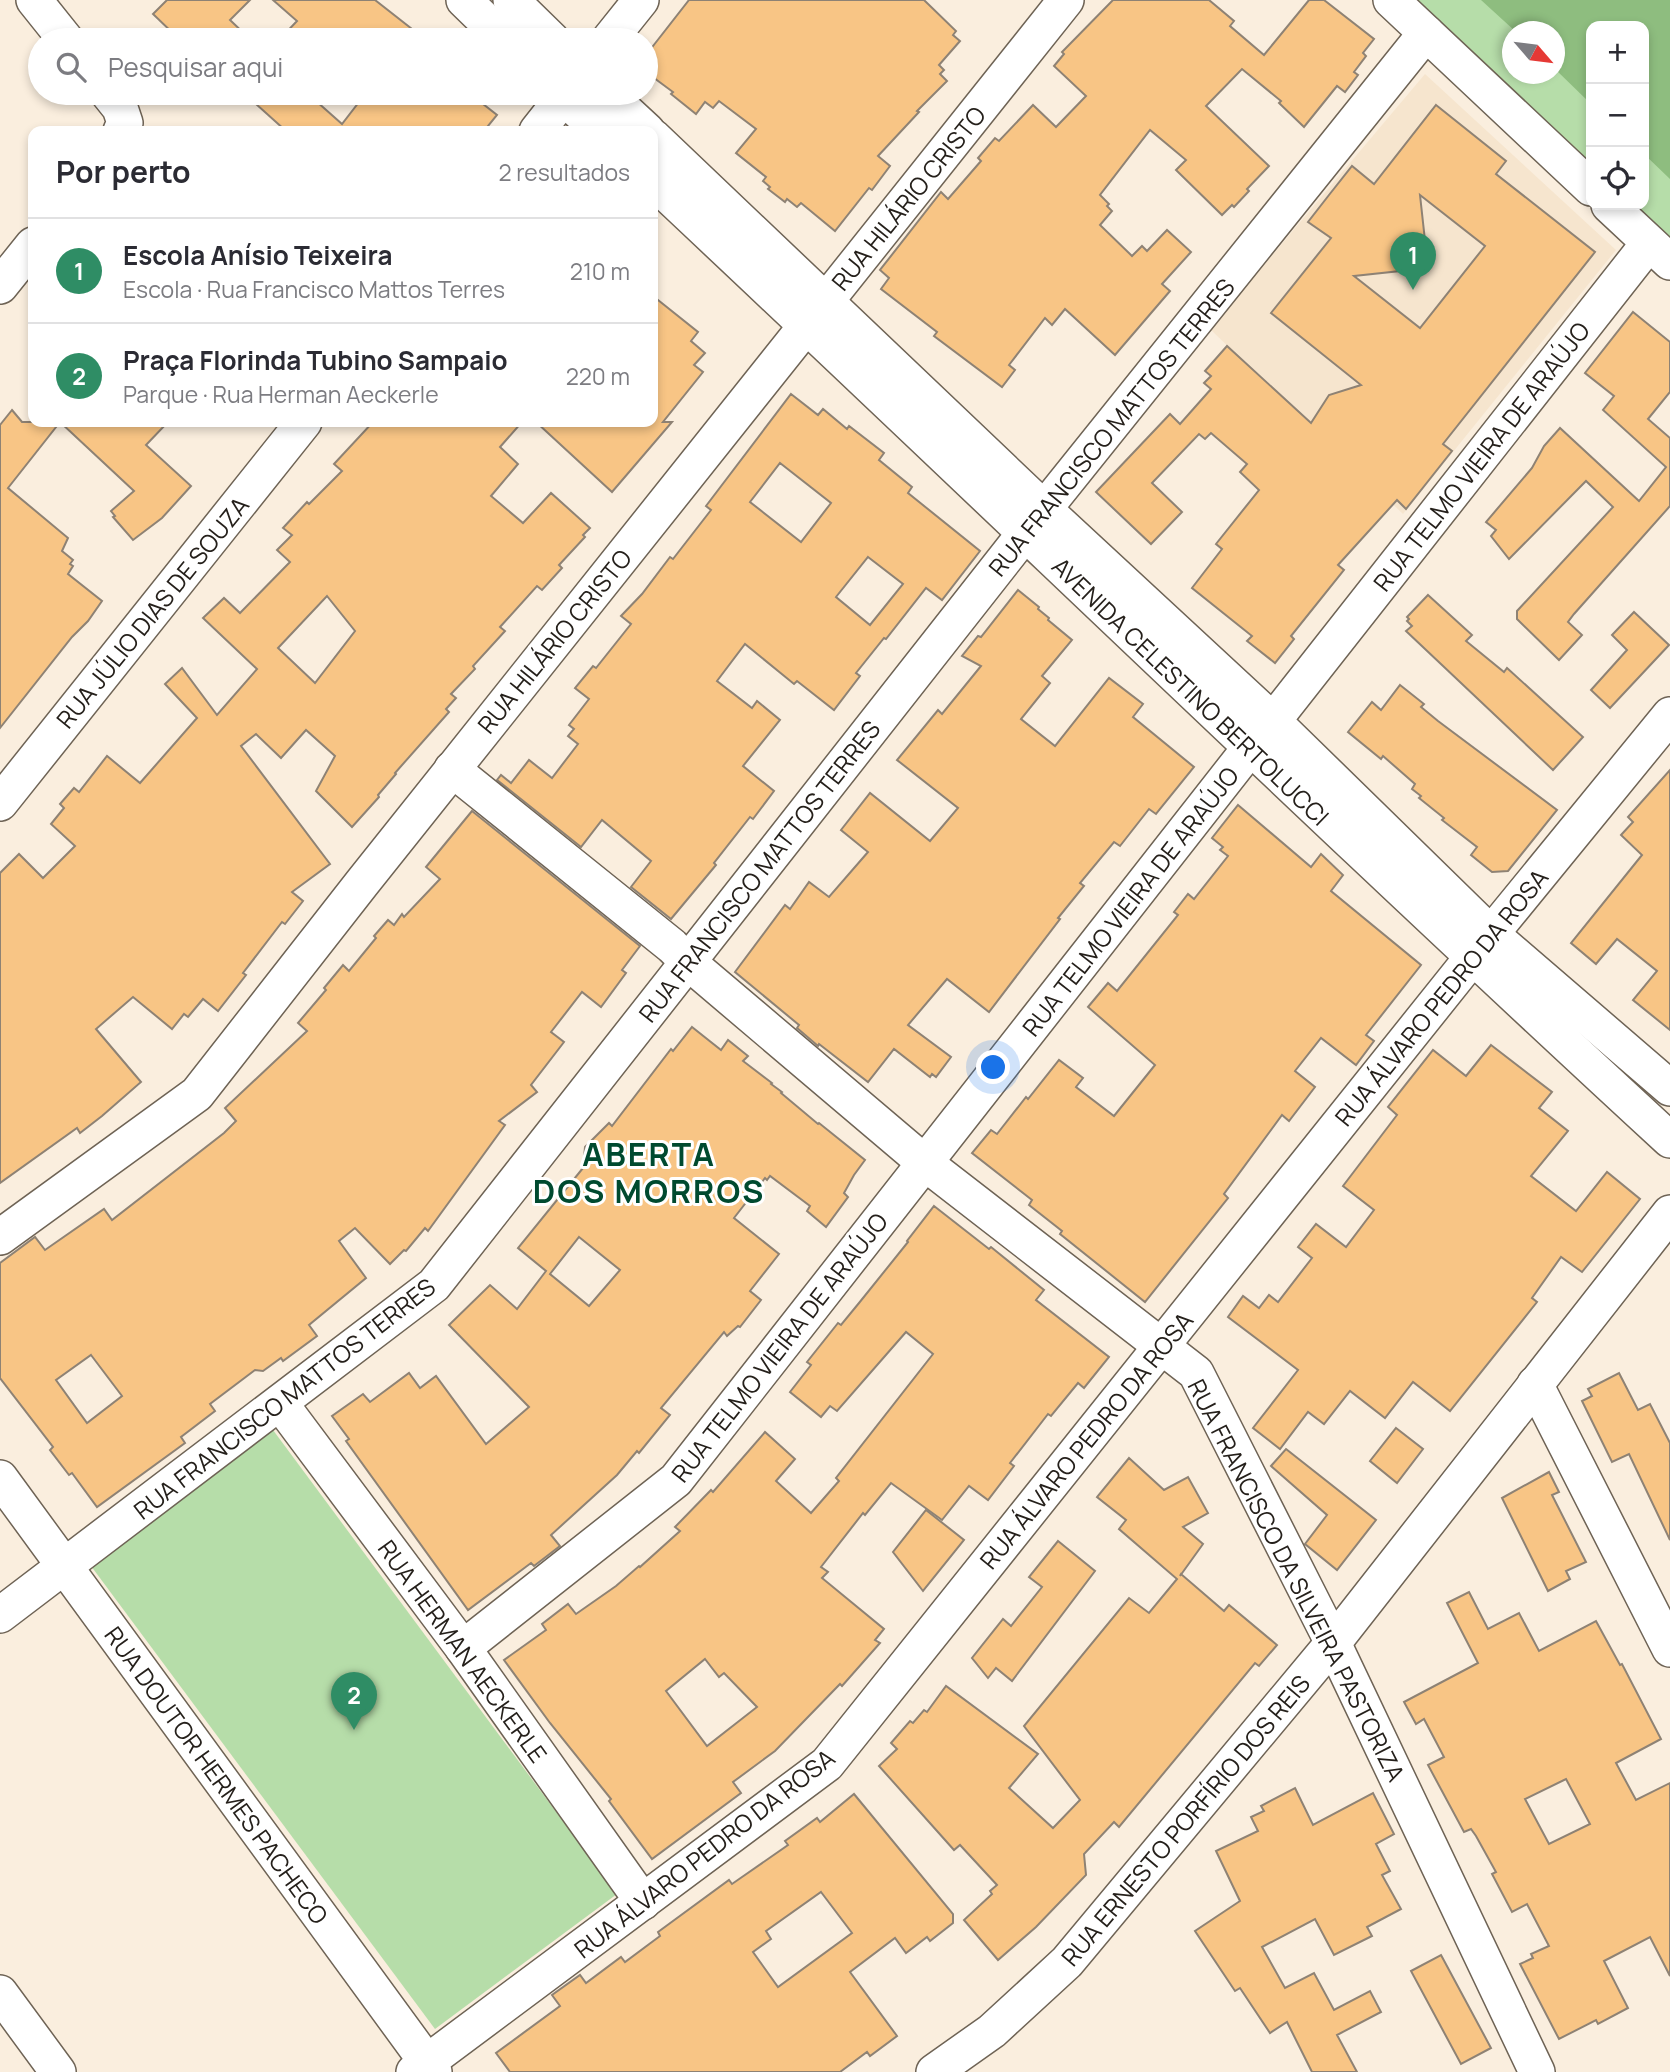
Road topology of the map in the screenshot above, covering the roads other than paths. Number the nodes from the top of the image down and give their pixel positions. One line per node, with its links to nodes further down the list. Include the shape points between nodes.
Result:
1 (34, 0): 7 (street)
2 (464, 0): 8 (street)
3 (511, 0): 9 (street)
4 (641, 0): 10 (street)
5 (1066, 0): 27 (street, RUA HILÁRIO CRISTO)
6 (1391, 0): 11 (street)
7 (56, 28)
8 (493, 28)
9 (540, 28)
10 (619, 28)
11 (1426, 33): 21 (street); 29 (street, RUA FRANCISCO MATTOS TERRES)
12 (118, 105): 16 (street)
13 (556, 105): 17 (street)
14 (575, 105): 18 (street)
15 (619, 105): 19 (street)
16 (124, 126)
17 (541, 126)
18 (595, 126)
19 (642, 126)
20 (658, 142): 27 (street, AVENIDA CELESTINO BERTOLUCCI)
21 (1586, 183)
22 (658, 185): 27 (street, AVENIDA CELESTINO BERTOLUCCI)
23 (1614, 210): 25 (street)
24 (28, 251): 26 (street)
25 (1659, 253): 31 (street, RUA TELMO VIEIRA DE ARAÚJO)
26 (0, 286)
27 (816, 313): 29 (street, AVENIDA CELESTINO BERTOLUCCI); 33 (street, RUA HILÁRIO CRISTO)
28 (300, 427): 34 (street, RUA JÚLIO DIAS DE SOUZA)
29 (1035, 521): 31 (street, AVENIDA CELESTINO BERTOLUCCI); 32 (street, AVENIDA CELESTINO BERTOLUCCI); 36 (street, RUA FRANCISCO MATTOS TERRES)
30 (1670, 715): 35 (street, RUA ÁLVARO PEDRO DA ROSA)
31 (1273, 721): 32 (street, RUA TELMO VIEIRA DE ARAÚJO); 35 (street, AVENIDA CELESTINO BERTOLUCCI)
32 (1250, 748): 35 (street, AVENIDA CELESTINO BERTOLUCCI); 39 (street, RUA TELMO VIEIRA DE ARAÚJO)
33 (452, 769): 36 (street, RUA FRANCISCO DA SILVEIRA PASTORIZA); 41 (street, RUA HILÁRIO CRISTO, via 197,1094)
34 (0, 803)
35 (1481, 946): 37 (street, AVENIDA CELESTINO BERTOLUCCI); 38 (street, AVENIDA CELESTINO BERTOLUCCI); 42 (street, RUA ÁLVARO PEDRO DA ROSA)
36 (688, 962): 39 (street, RUA FRANCISCO DA SILVEIRA PASTORIZA); 44 (street, RUA FRANCISCO MATTOS TERRES, via 434,1285)
37 (1670, 1088)
38 (1670, 1140)
39 (925, 1163): 42 (street, RUA FRANCISCO DA SILVEIRA PASTORIZA); 49 (street, RUA TELMO VIEIRA DE ARAÚJO, via 676,1480)
40 (1670, 1213): 43 (street, RUA ERNESTO PORFÍRIO DOS REIS)
41 (0, 1237)
42 (1162, 1345): 48 (street, RUA FRANCISCO DA SILVEIRA PASTORIZA, via 1196,1373); 51 (street, RUA ÁLVARO PEDRO DA ROSA, via 827,1764)
43 (1535, 1384): 48 (street, RUA ERNESTO PORFÍRIO DOS REIS); 50 (street)
44 (279, 1403): 46 (street, RUA FRANCISCO MATTOS TERRES); 49 (street, RUA HERMAN AECKERLE)
45 (0, 1478): 46 (street, RUA DOUTOR HERMES PACHECO)
46 (65, 1566): 47 (street, RUA FRANCISCO MATTOS TERRES); 53 (street, RUA DOUTOR HERMES PACHECO)
47 (0, 1615)
48 (1333, 1643): 55 (street, RUA ERNESTO PORFÍRIO DOS REIS, via 1067,1962 992,2031); 56 (street, RUA FRANCISCO DA SILVEIRA PASTORIZA)
49 (463, 1648): 51 (street, RUA HERMAN AECKERLE)
50 (1670, 1648)
51 (643, 1902): 53 (street, RUA ÁLVARO PEDRO DA ROSA)
52 (0, 1993): 54 (street)
53 (425, 2069)
54 (58, 2072)
55 (934, 2072)
56 (1537, 2072)

